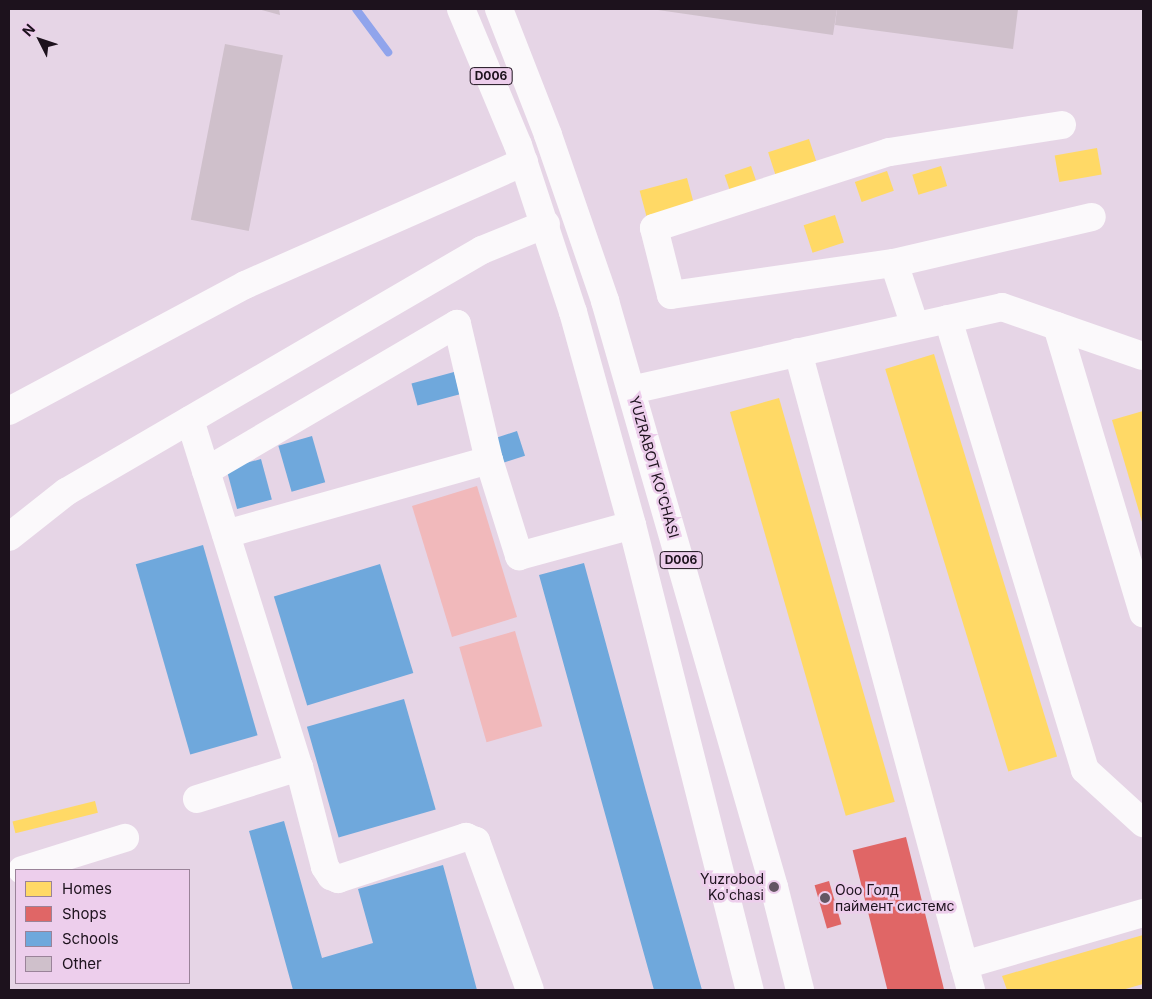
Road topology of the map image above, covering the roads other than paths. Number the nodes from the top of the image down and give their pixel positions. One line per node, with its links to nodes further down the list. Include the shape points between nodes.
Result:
1 (460, 9): 4 (main road, D006)
2 (499, 9): 13 (main road, YUZRABOT KO'CHASI / D006, via 576,214)
3 (1062, 125): 7 (main road, via 888,152 654,228 671,295)
4 (524, 162): 6 (main road, D006); 14 (main road, via 245,285)
5 (1092, 217): 7 (main road)
6 (546, 224): 15 (main road, via 482,250); 18 (main road, D006)
7 (894, 263): 9 (main road)
8 (948, 319): 9 (main road); 10 (main road, via 1002,307); 24 (main road, via 1085,770)
9 (916, 326): 11 (main road)
10 (1057, 326): 12 (main road); 21 (main road)
11 (798, 352): 13 (main road); 28 (main road)
12 (1143, 356)
13 (631, 390): 31 (main road, YUZRABOT KO'CHASI / D006, via 774,887)
14 (9, 411)
15 (190, 420): 17 (main road); 20 (main road, via 66,492)
16 (489, 460): 17 (main road, via 458,324); 18 (main road, via 519,556); 19 (main road)
17 (206, 471): 19 (main road)
18 (632, 525): 30 (main road, D006)
19 (226, 534): 22 (main road)
20 (9, 537)
21 (1143, 613)
22 (300, 767): 23 (main road); 29 (main road, via 325,867 331,876 338,879 466,837 476,841)
23 (197, 799)
24 (1143, 823)
25 (125, 838): 26 (main road)
26 (25, 869)
27 (1143, 913): 28 (main road)
28 (967, 978)
29 (530, 990)
30 (750, 990)
31 (800, 990)

